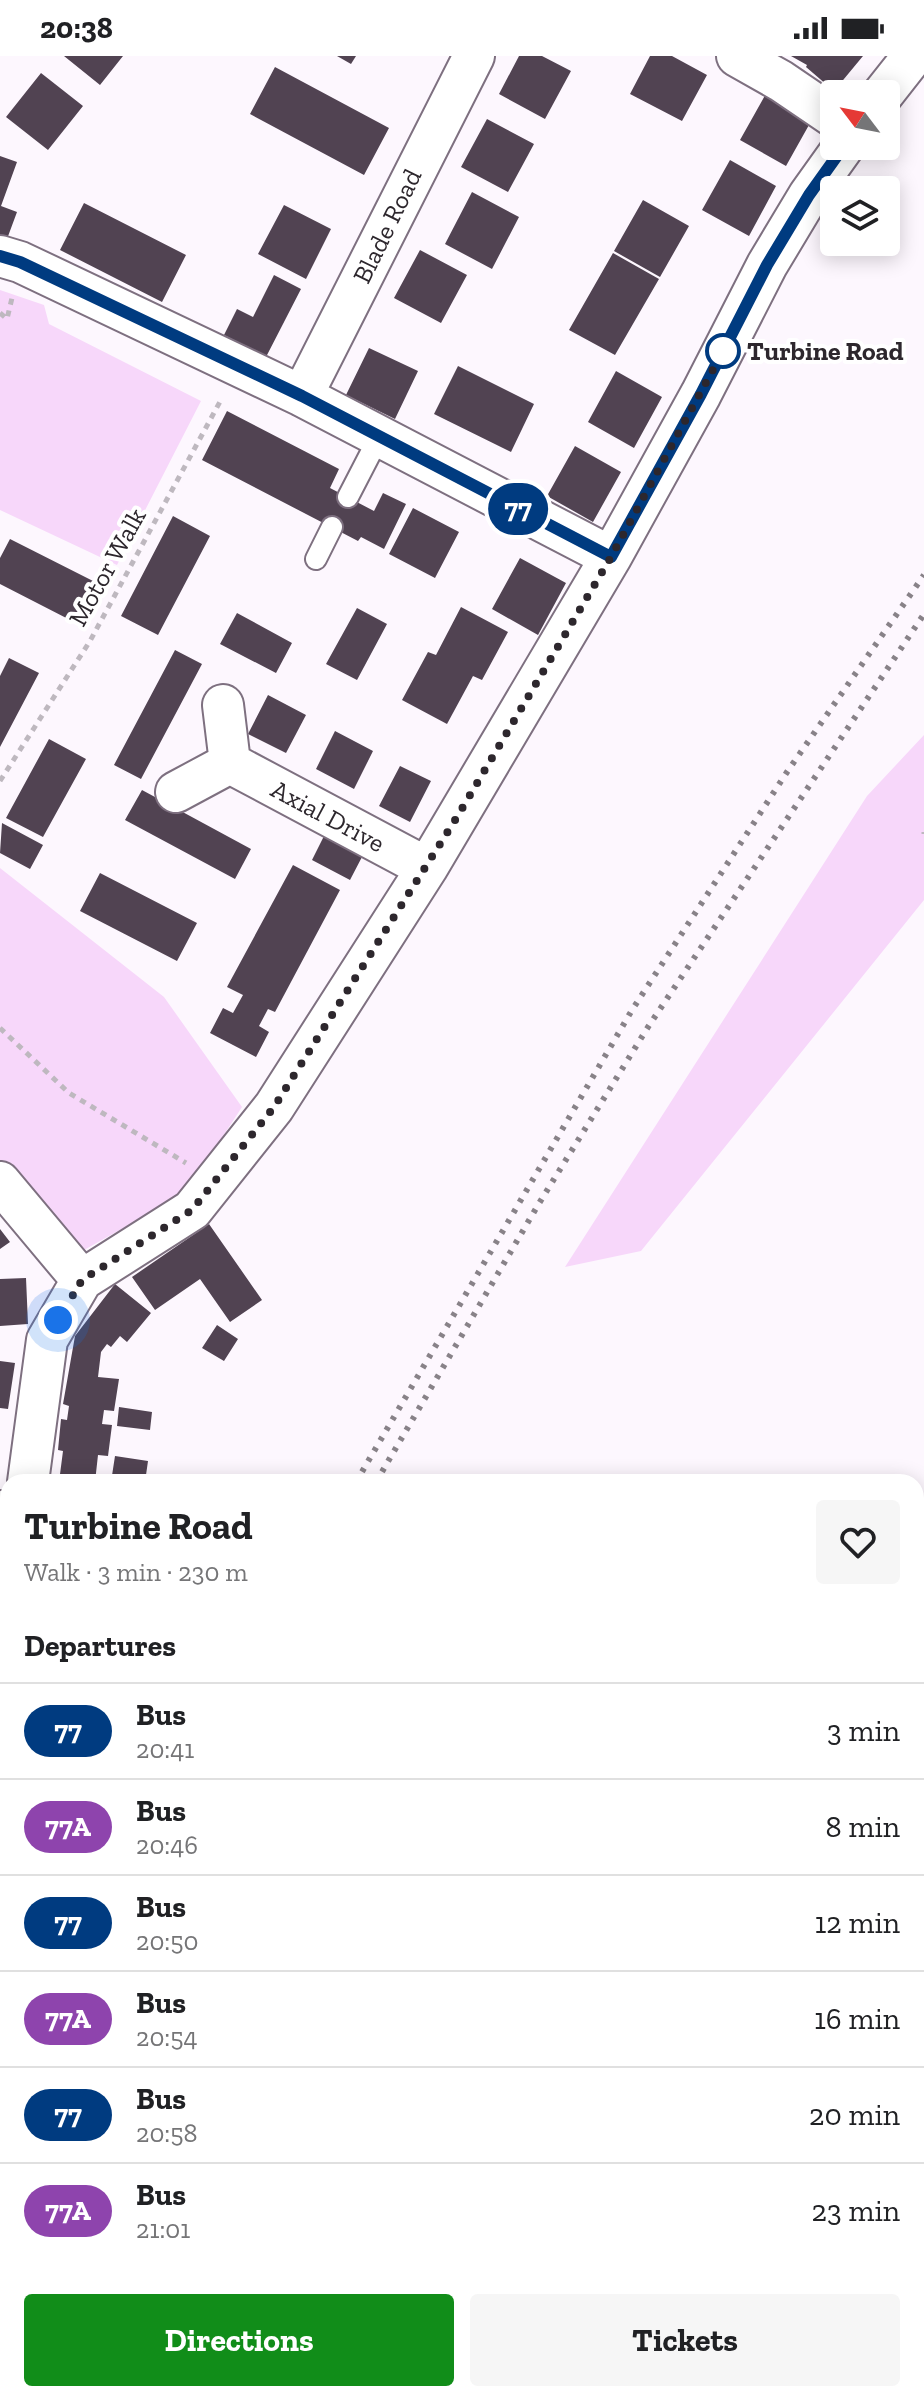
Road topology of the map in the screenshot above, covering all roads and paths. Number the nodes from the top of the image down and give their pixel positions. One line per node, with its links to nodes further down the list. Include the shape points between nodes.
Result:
1 (474, 56): 9 (street, Blade Road)
2 (737, 56): 5 (street)
3 (913, 56): 4 (street)
4 (894, 80)
5 (820, 107)
6 (834, 160): 13 (street, via 767,265)
7 (0, 256): 8 (street)
8 (239, 367): 9 (street); 17 (path, Motor Walk, via 90,641)
9 (302, 396): 10 (street)
10 (379, 437): 11 (lane); 13 (street)
11 (348, 497)
12 (332, 527): 14 (lane)
13 (611, 557): 19 (street)
14 (316, 559)
15 (223, 705): 16 (street)
16 (230, 763): 18 (street); 19 (street, Axial Drive)
17 (0, 781)
18 (176, 792)
19 (427, 868): 21 (street, via 274,1107)
20 (0, 1028): 21 (path, via 69,1093)
21 (215, 1181): 23 (street, via 192,1210)
22 (0, 1182): 23 (street)
23 (82, 1280): 24 (street, via 47,1340)
24 (29, 1474)

